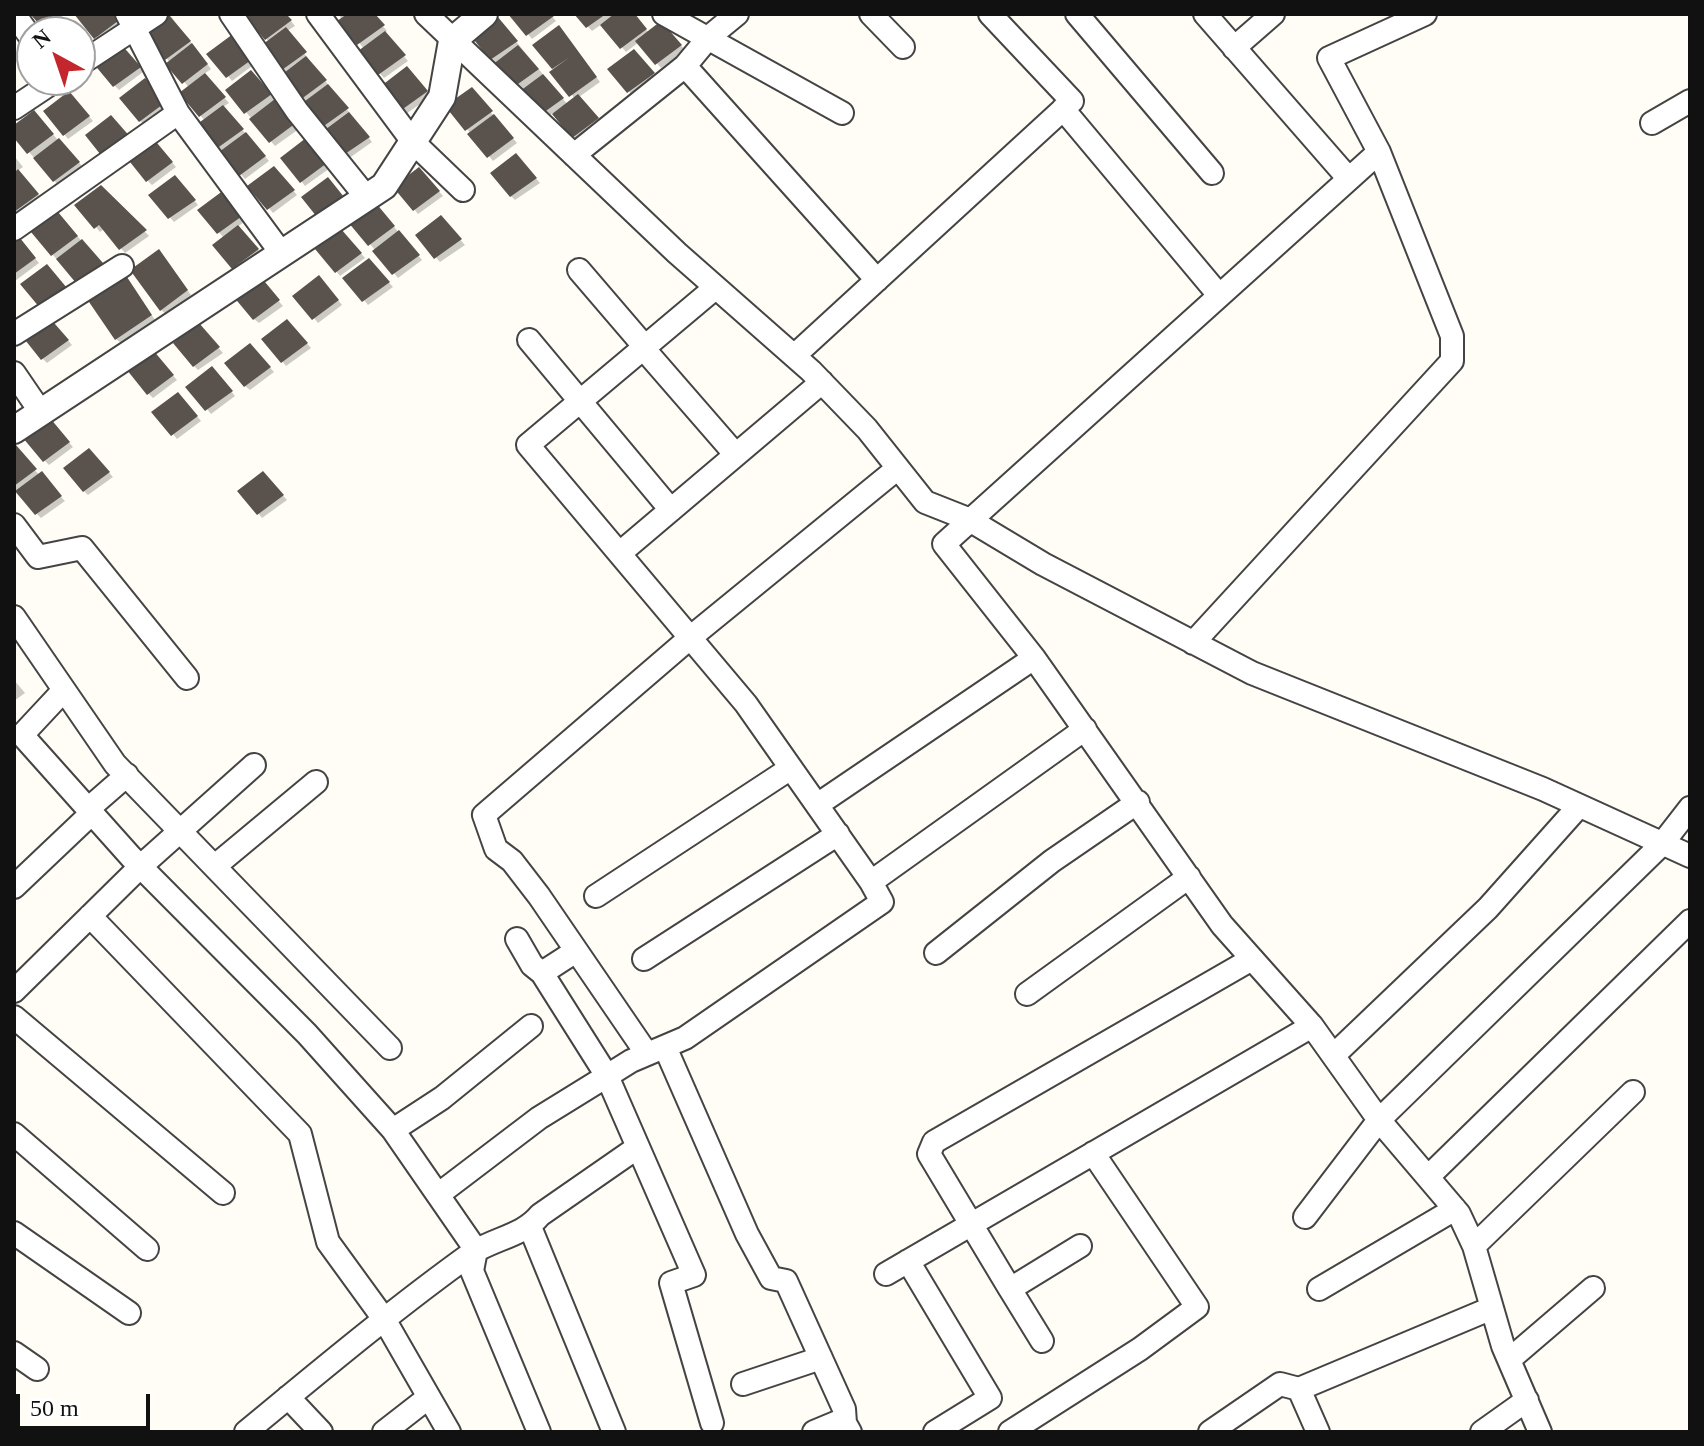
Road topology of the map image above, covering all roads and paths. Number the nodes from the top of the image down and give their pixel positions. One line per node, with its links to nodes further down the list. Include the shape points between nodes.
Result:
1 (156, 14): 14 (street)
2 (231, 14): 34 (street, via 297,111)
3 (318, 14): 28 (street)
4 (426, 14): 16 (street)
5 (484, 14): 16 (street)
6 (664, 14): 15 (street)
7 (737, 14): 15 (street)
8 (871, 14): 17 (street)
9 (990, 14): 24 (street, via 1072,101)
10 (1077, 14): 31 (street)
11 (1205, 14): 18 (street)
12 (1273, 14): 18 (street)
13 (1425, 14): 29 (street, via 1329,58)
14 (132, 20): 19 (street); 25 (street)
15 (709, 37): 20 (street); 26 (street)
16 (452, 41): 28 (street, via 442,97); 30 (street)
17 (903, 47)
18 (1234, 48): 32 (street)
19 (96, 50)
20 (685, 66): 30 (street); 39 (street)
21 (32, 96): 23 (street)
22 (1690, 101): 27 (street)
23 (14, 108)
24 (1063, 109): 39 (street); 41 (street)
25 (178, 113): 35 (street); 36 (street)
26 (842, 113)
27 (1652, 123)
28 (413, 142): 33 (street); 34 (street, via 384,186)
29 (1379, 152): 32 (street); 61 (street, via 1452,336 1452,361)
30 (574, 155): 40 (street)
31 (1212, 173)
32 (1349, 179): 41 (street)
33 (463, 190)
34 (367, 198): 36 (street)
35 (14, 229)
36 (282, 254): 49 (street)
37 (122, 266): 42 (street)
38 (579, 270): 44 (street)
39 (877, 280): 45 (street)
40 (715, 288): 44 (street); 45 (street)
41 (1218, 294): 55 (street)
42 (14, 334)
43 (529, 340): 48 (street)
44 (644, 348): 48 (street); 51 (street)
45 (794, 356): 47 (street)
46 (14, 373): 49 (street)
47 (822, 382): 51 (street); 52 (street)
48 (582, 399): 54 (street); 58 (street, via 528,445)
49 (40, 411): 50 (street)
50 (14, 430)
51 (736, 455): 54 (street)
52 (898, 468): 53 (street); 60 (street)
53 (925, 502): 55 (street); 57 (street)
54 (671, 510): 58 (street)
55 (968, 519): 57 (street); 61 (street)
56 (14, 525): 63 (street, via 38,557 82,548)
57 (944, 544): 62 (street)
58 (620, 553): 60 (street)
59 (16, 624): 64 (street)
60 (691, 637): 67 (street); 88 (street, via 484,815 496,849 512,861)
61 (1193, 643): 72 (street, via 1252,673)
62 (1034, 658): 65 (street); 71 (street)
63 (187, 678)
64 (64, 690): 68 (street); 74 (street, via 22,735)
65 (1085, 729): 70 (street); 82 (street)
66 (254, 765): 75 (street)
67 (791, 768): 71 (street); 84 (street)
68 (127, 775): 74 (street); 75 (street)
69 (316, 782): 80 (street)
70 (1138, 802): 81 (street); 89 (street, via 1052,861)
71 (817, 805): 76 (street)
72 (1579, 806): 77 (street); 100 (street, via 1488,908)
73 (1690, 808): 77 (street)
74 (90, 811): 79 (street); 83 (street)
75 (180, 829): 79 (street); 80 (street)
76 (838, 834): 82 (street); 90 (street)
77 (1662, 844): 78 (street); 103 (street)
78 (1690, 856)
79 (141, 866): 85 (street); 104 (street, via 307,1034)
80 (215, 866): 98 (street)
81 (1189, 877): 91 (street); 94 (street)
82 (871, 882): 99 (street, via 882,902 685,1038)
83 (14, 887)
84 (596, 896)
85 (90, 916): 93 (street); 127 (street, via 300,1134 328,1242)
86 (1690, 921): 108 (street)
87 (517, 939): 92 (street)
88 (576, 951): 92 (street); 99 (street)
89 (936, 953)
90 (644, 959)
91 (1252, 959): 97 (street); 113 (street, via 934,1142 929,1154)
92 (542, 973): 101 (street)
93 (14, 991)
94 (1027, 994)
95 (14, 1017): 109 (street)
96 (531, 1026): 104 (street)
97 (1312, 1026): 100 (street); 107 (street)
98 (390, 1048)
99 (656, 1051): 101 (street); 130 (street, via 747,1234 771,1278 786,1281)
100 (1334, 1055): 103 (street)
101 (607, 1076): 106 (street); 110 (street, via 539,1118)
102 (1633, 1092): 117 (street)
103 (1379, 1120): 108 (street); 112 (street)
104 (393, 1130): 110 (street)
105 (14, 1134): 118 (street)
106 (638, 1147): 114 (street); 138 (street, via 694,1275 671,1283)
107 (1093, 1153): 113 (street); 148 (street, via 1197,1307)
108 (1428, 1177): 111 (street)
109 (223, 1193)
110 (439, 1194): 119 (street)
111 (1455, 1209): 117 (street); 124 (street)
112 (1305, 1217)
113 (969, 1225): 120 (street); 123 (street)
114 (530, 1227): 119 (street); 145 (street)
115 (14, 1233): 126 (street)
116 (1080, 1246): 123 (street)
117 (1474, 1246): 125 (street)
118 (147, 1249)
119 (476, 1250): 127 (street); 144 (street, via 472,1271)
120 (908, 1261): 121 (street); 147 (street, via 990,1398)
121 (886, 1274)
122 (1593, 1288): 131 (street)
123 (1010, 1289): 128 (street)
124 (1319, 1289)
125 (1492, 1308): 131 (street); 134 (street)
126 (129, 1313)
127 (384, 1319): 135 (street); 136 (street)
128 (1042, 1341)
129 (14, 1353): 132 (street)
130 (821, 1358): 133 (street); 139 (street)
131 (1509, 1360): 137 (street)
132 (37, 1369)
133 (743, 1384)
134 (1299, 1389): 149 (street, via 1280,1384); 150 (street)
135 (288, 1397): 140 (street); 141 (street)
136 (429, 1397): 142 (street); 143 (street)
137 (1527, 1400): 151 (street); 152 (street)
138 (712, 1423)
139 (848, 1428): 146 (street, via 838,1422)
140 (246, 1432)
141 (321, 1432)
142 (384, 1432)
143 (449, 1432)
144 (539, 1432)
145 (614, 1432)
146 (814, 1432)
147 (935, 1432)
148 (1010, 1432)
149 (1210, 1432)
150 (1318, 1432)
151 (1482, 1432)
152 (1540, 1432)

